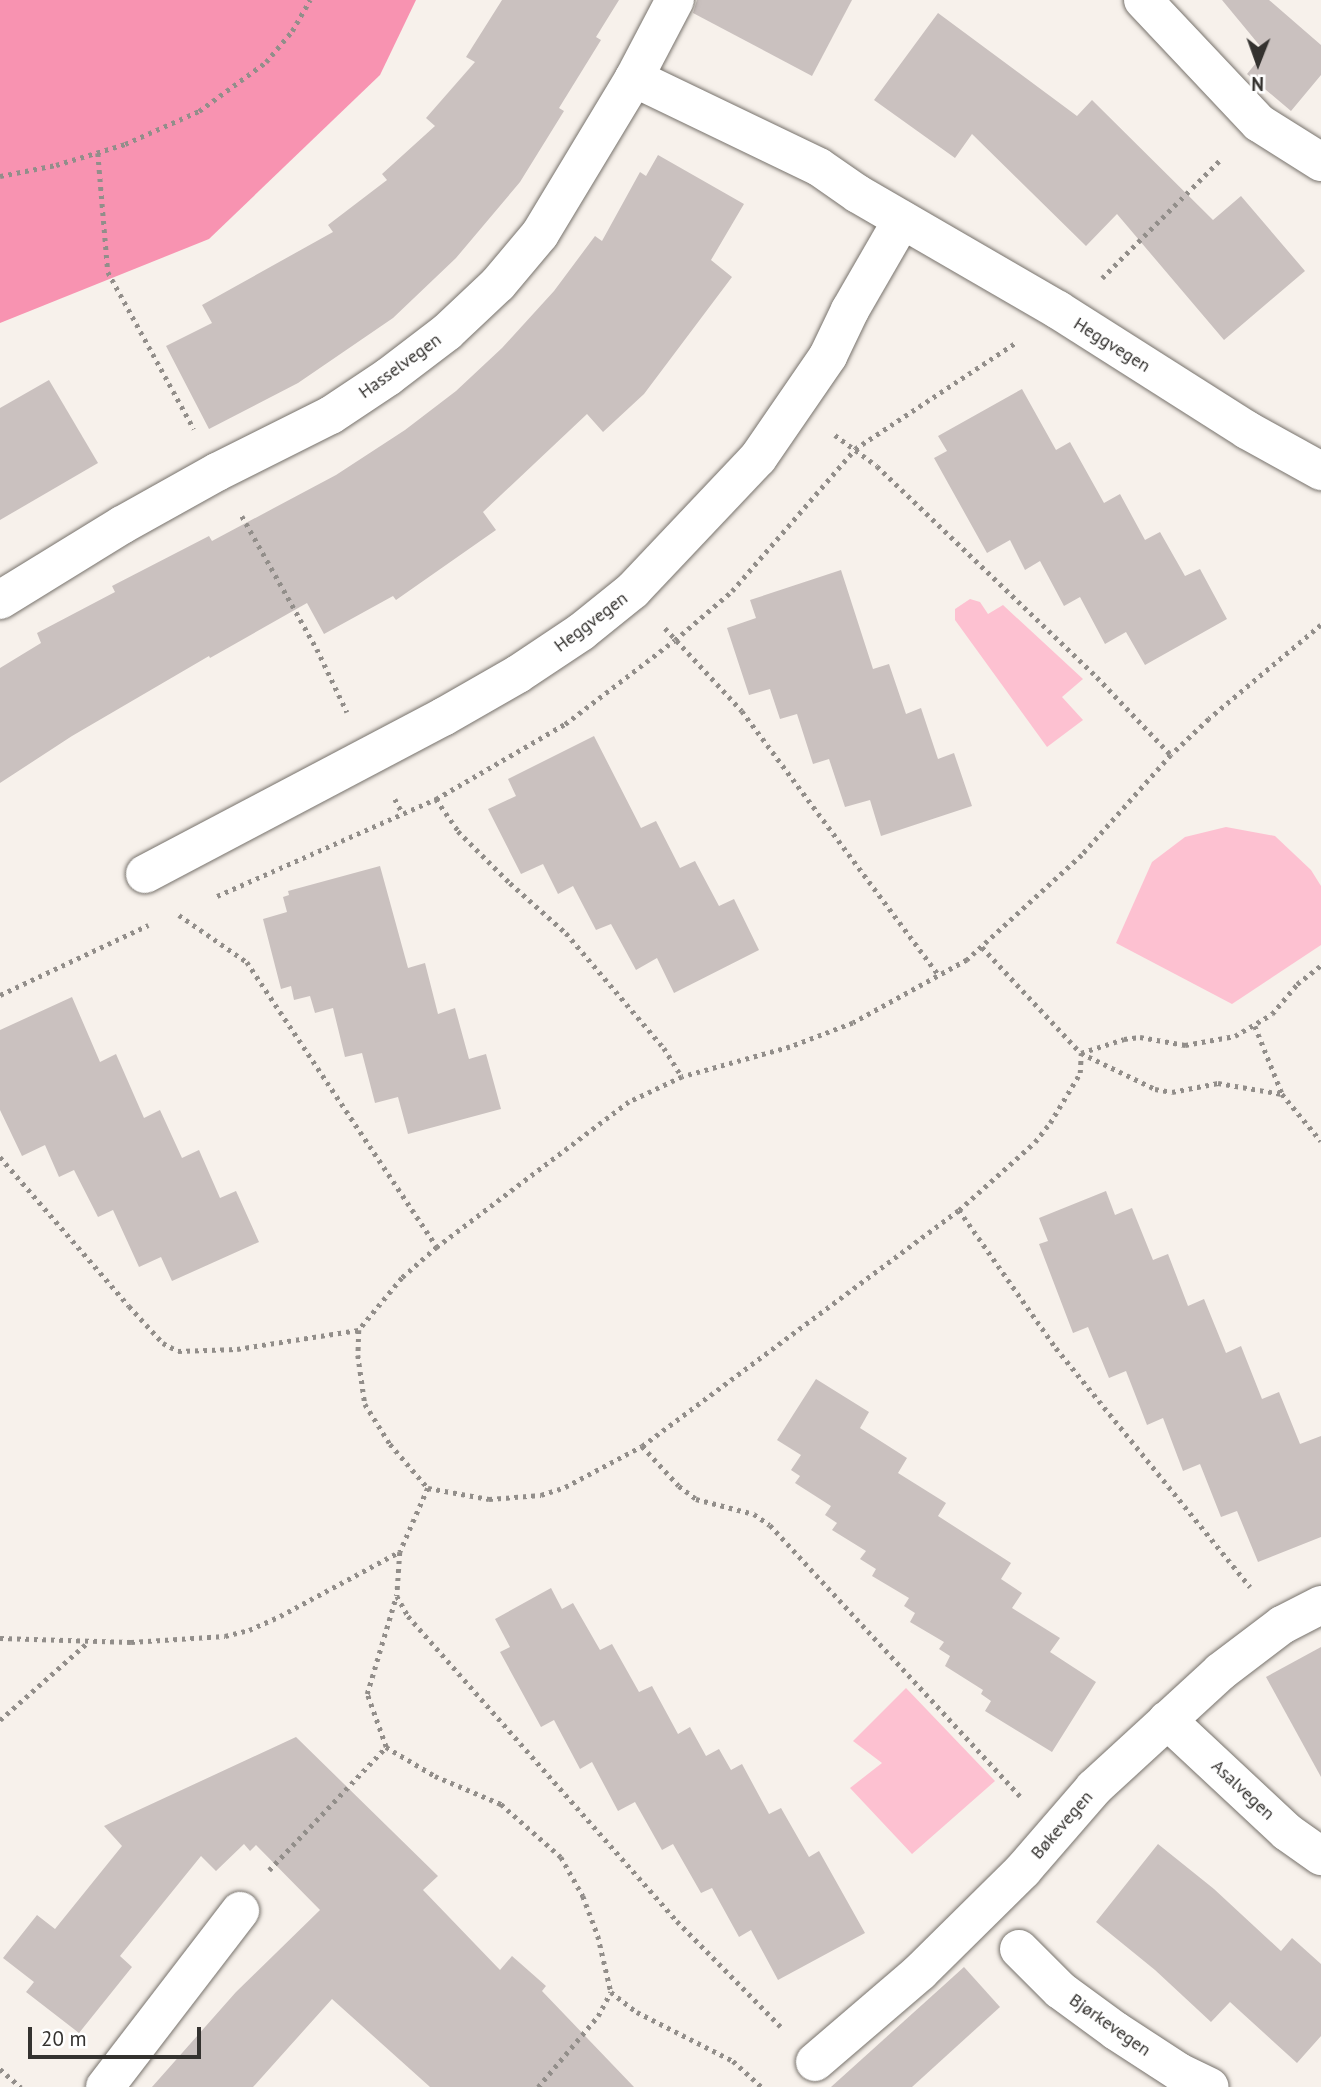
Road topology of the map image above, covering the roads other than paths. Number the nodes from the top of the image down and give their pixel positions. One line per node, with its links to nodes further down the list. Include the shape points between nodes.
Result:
1 (675, 0): 3 (street, Hasselvegen)
2 (1143, 0): 4 (street, via 1259,123)
3 (634, 78): 5 (street, Heggvegen, via 819,167); 7 (street, Hasselvegen, via 540,234 498,284 447,332 331,415 169,498)
4 (1321, 162)
5 (902, 220): 6 (street, Heggvegen); 8 (street, Heggvegen, via 828,356 758,458 633,590 518,674)
6 (1321, 471)
7 (0, 600)
8 (145, 874)
9 (1321, 1605): 10 (street, Bøkevegen, via 1282,1625)
10 (1167, 1720): 11 (street, Asalvegen, via 1287,1832); 14 (street, Bøkevegen, via 1094,1788 1023,1870 920,1972)
11 (1321, 1856)
12 (240, 1911): 15 (street)
13 (1019, 1949): 16 (street, Bjørkevegen, via 1060,1990 1116,2031)
14 (815, 2062)
15 (105, 2087)
16 (1210, 2087)

